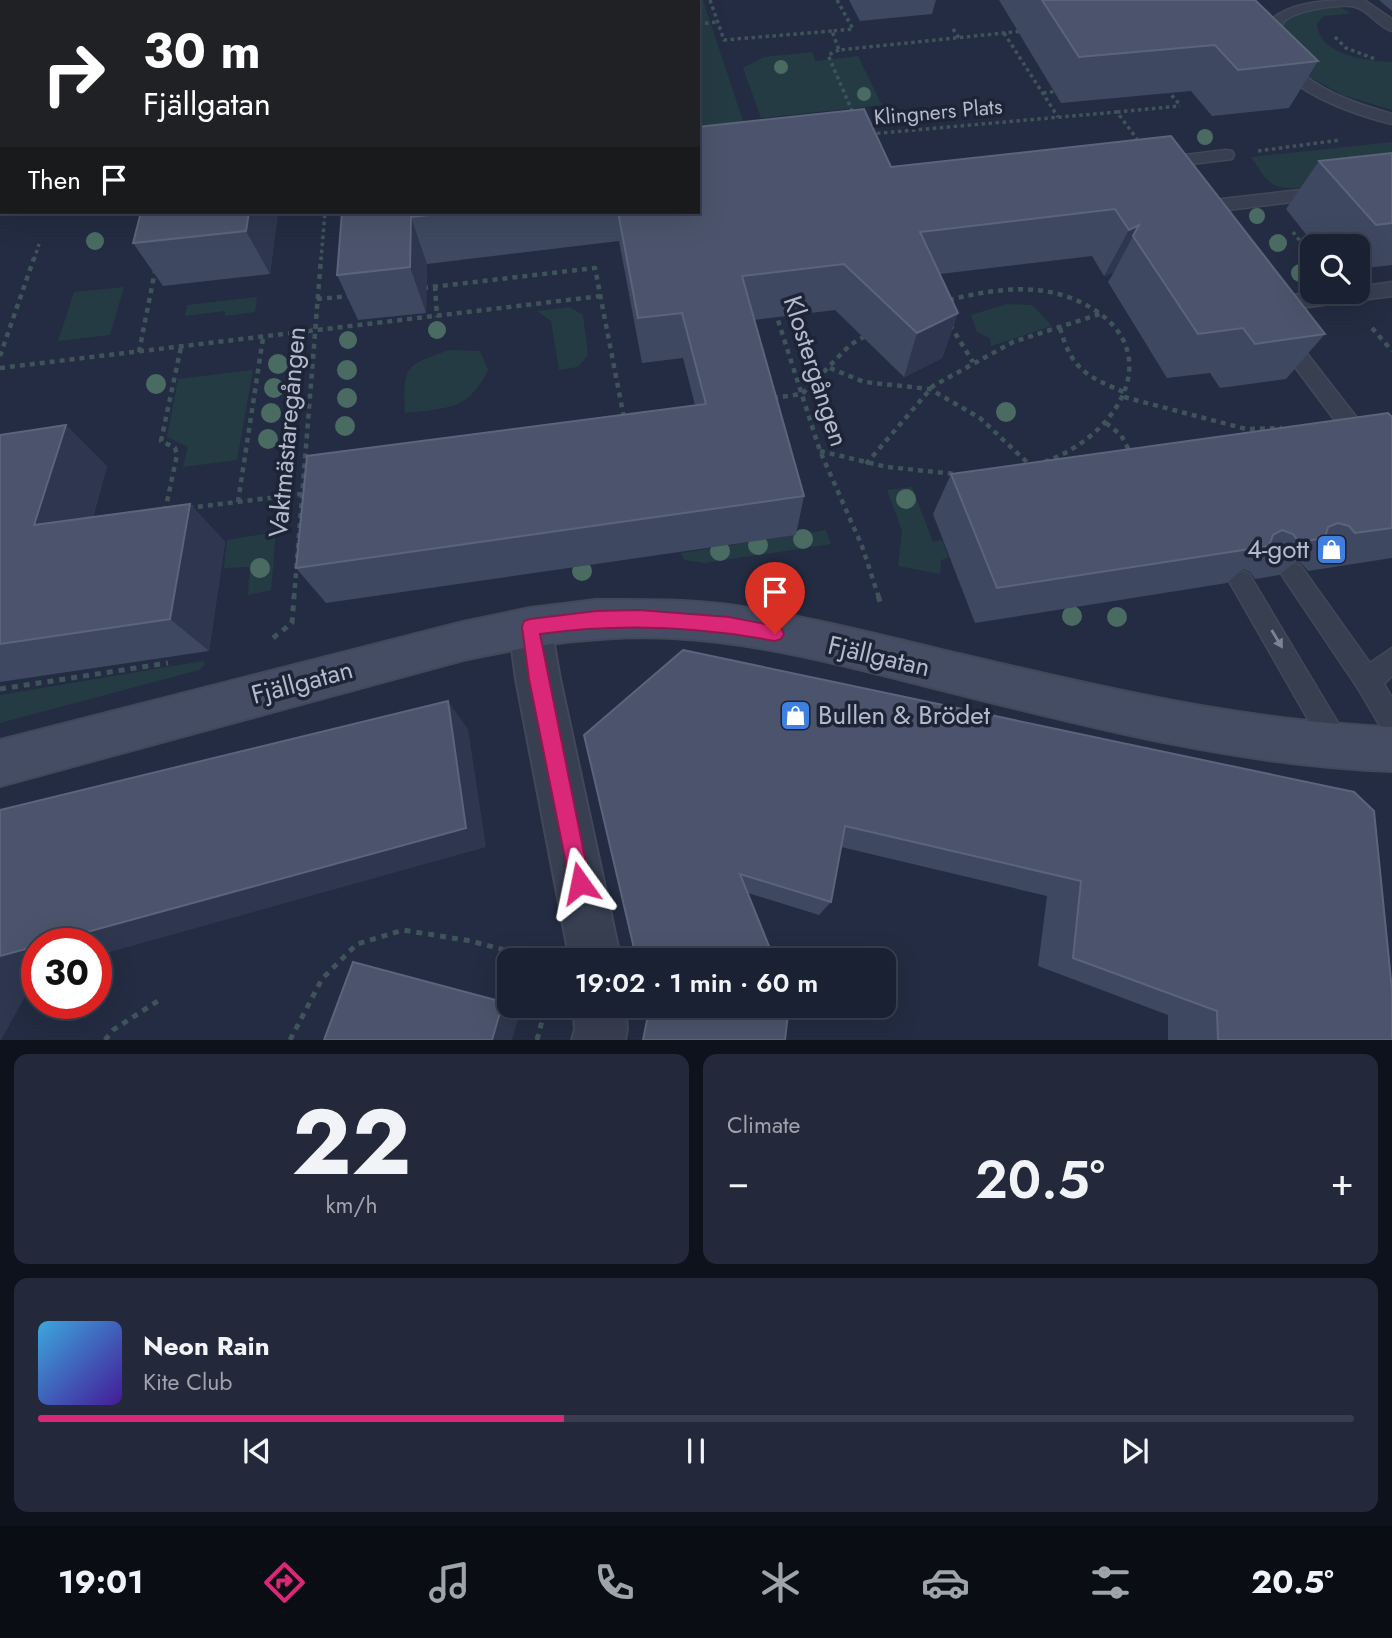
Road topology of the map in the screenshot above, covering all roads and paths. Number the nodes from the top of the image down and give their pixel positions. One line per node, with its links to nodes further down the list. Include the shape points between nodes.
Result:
1 (710, 0): 3 (path)
2 (837, 0): 7 (path, via 853,29)
3 (718, 22): 4 (path); 7 (path, via 724,40)
4 (700, 24)
5 (1392, 27): 17 (lane, via 1354,1 1309,5 1286,12 1276,23 1272,39 1278,56 1294,75 1361,110)
6 (953, 29): 10 (path)
7 (832, 31): 11 (path)
8 (1031, 31): 9 (path)
9 (1004, 33): 10 (path); 14 (path)
10 (958, 38): 11 (path)
11 (839, 50): 18 (path, via 828,55)
12 (1161, 81): 15 (path, Klingners Plats, via 1181,106)
13 (1069, 90): 14 (path)
14 (1043, 93): 16 (path)
15 (1117, 112): 16 (path, Klingners Plats); 21 (path)
16 (1058, 117): 19 (path, Klingners Plats)
17 (1392, 119)
18 (858, 123)
19 (863, 135)
20 (1317, 143): 22 (path)
21 (1140, 144)
22 (1226, 155): 23 (lane, via 1154,164)
23 (1168, 182)
24 (1342, 191): 26 (lane, via 1186,204)
25 (325, 214): 34 (path, Vaktmästaregången)
26 (1205, 230)
27 (39, 244): 47 (path)
28 (157, 263): 46 (path)
29 (435, 286): 30 (path); 33 (path, via 595,268); 40 (path)
30 (422, 288)
31 (1383, 290): 37 (lane); 66 (lane, via 1256,301)
32 (357, 295): 34 (path)
33 (601, 296): 40 (path); 55 (path, via 624,418)
34 (317, 299): 42 (path, Vaktmästaregången)
35 (773, 303): 52 (path, Klostergången)
36 (937, 303): 38 (path, via 1004,289 1044,291 1071,298)
37 (1392, 307)
38 (1100, 314): 41 (path); 53 (path, via 1113,324 1130,356)
39 (944, 315): 48 (path)
40 (436, 317): 42 (path)
41 (1060, 328): 48 (path, via 1013,342); 53 (path, via 1072,365)
42 (315, 332): 44 (path); 61 (path, Vaktmästaregången)
43 (871, 332): 50 (path, via 850,345)
44 (263, 338): 45 (path); 68 (path)
45 (181, 347): 46 (path); 69 (path, via 161,441 175,448 177,455)
46 (139, 352): 49 (path)
47 (0, 356)
48 (973, 362): 51 (path)
49 (0, 368)
50 (829, 368): 51 (path, via 864,382); 52 (path)
51 (930, 389): 62 (path); 63 (path, via 980,418)
52 (802, 394): 54 (path); 58 (path, Klostergången)
53 (1125, 395): 56 (path); 57 (path, via 1246,429)
54 (761, 399)
55 (638, 416)
56 (1106, 423): 59 (path, via 1121,435); 63 (path, via 1086,441)
57 (1283, 428)
58 (820, 451): 62 (path); 73 (path, Klostergången, via 862,546)
59 (1131, 454)
60 (319, 459): 61 (path)
61 (305, 461): 67 (path, Vaktmästaregången)
62 (866, 464): 65 (path, via 921,474)
63 (1030, 465): 64 (path)
64 (1022, 467)
65 (958, 474)
66 (1392, 480)
67 (302, 494): 68 (path); 75 (path, Vaktmästaregången, via 292,623)
68 (238, 502): 69 (path)
69 (165, 511): 70 (path)
70 (151, 513)
71 (1293, 573): 78 (lane)
72 (1241, 580): 81 (lane, one-way to 81)
73 (881, 604)
74 (530, 627): 81 (street, Fjällgatan, via 639,618 729,624 1040,694 1226,731); 83 (street, Fjällgatan, via 382,661); 85 (street)
75 (267, 644)
76 (1392, 660): 78 (lane)
77 (179, 662): 79 (path)
78 (1368, 681): 80 (lane)
79 (0, 689)
80 (1392, 722)
81 (1338, 747): 82 (street, Fjällgatan)
82 (1392, 749)
83 (0, 763)
84 (497, 948): 89 (path, via 403,930 357,944 322,979)
85 (593, 948)
86 (161, 999): 88 (path)
87 (600, 1018): 90 (street)
88 (105, 1040)
89 (290, 1040)
90 (598, 1040)

